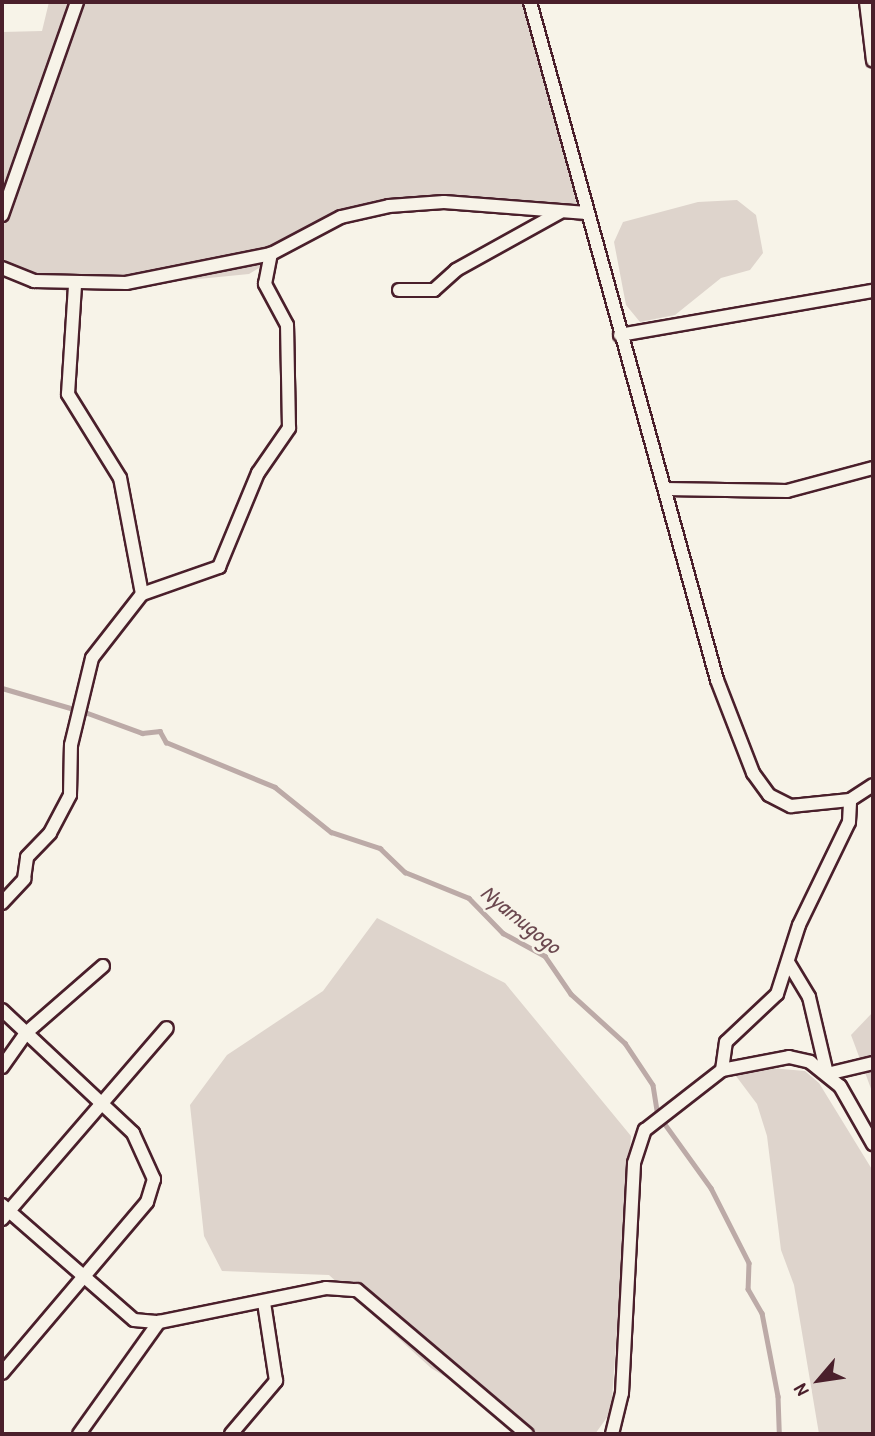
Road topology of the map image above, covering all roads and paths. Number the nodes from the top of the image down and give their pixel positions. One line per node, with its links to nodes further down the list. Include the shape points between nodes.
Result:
1 (77, 2): 7 (street)
2 (530, 2): 6 (street)
3 (866, 2): 4 (street)
4 (873, 61)
5 (559, 213): 6 (street); 8 (street, via 444,202 389,206 341,217); 11 (street, via 456,270 434,290)
6 (587, 213): 13 (street)
7 (2, 215)
8 (271, 254): 10 (street, via 125,283); 16 (street, via 265,284 288,325 289,428 258,473 219,567)
9 (2, 268): 10 (street, via 34,281)
10 (75, 285): 16 (street, via 68,394 120,478)
11 (398, 290)
12 (873, 291): 13 (street)
13 (620, 335): 15 (street)
14 (873, 468): 15 (street, via 787,491)
15 (665, 489): 18 (street, via 717,680 760,785 791,806)
16 (142, 594): 19 (street, via 92,658 71,745 70,795 50,833 27,857 24,879)
17 (873, 785): 18 (street)
18 (850, 800): 20 (street, via 849,822)
19 (2, 903)
20 (788, 962): 27 (street, via 770,1006 726,1042); 28 (street, via 809,997)
21 (103, 966): 24 (street, via 44,1024)
22 (2, 1010): 24 (street)
23 (167, 1028): 29 (street)
24 (26, 1033): 26 (street); 29 (street)
25 (873, 1063): 28 (street)
26 (2, 1067)
27 (722, 1070): 28 (street, via 789,1057); 39 (street, via 659,1115 639,1143 620,1416)
28 (827, 1074): 30 (street)
29 (105, 1103): 31 (street); 32 (street, via 144,1149 154,1179 147,1202)
30 (873, 1144)
31 (4, 1212): 32 (street)
32 (85, 1278): 34 (street, via 125,1316); 35 (street)
33 (264, 1303): 34 (street); 37 (street, via 276,1381); 38 (street, via 326,1288 357,1290)
34 (159, 1322): 36 (street)
35 (2, 1373)
36 (79, 1434)
37 (231, 1434)
38 (527, 1434)
39 (612, 1434)

